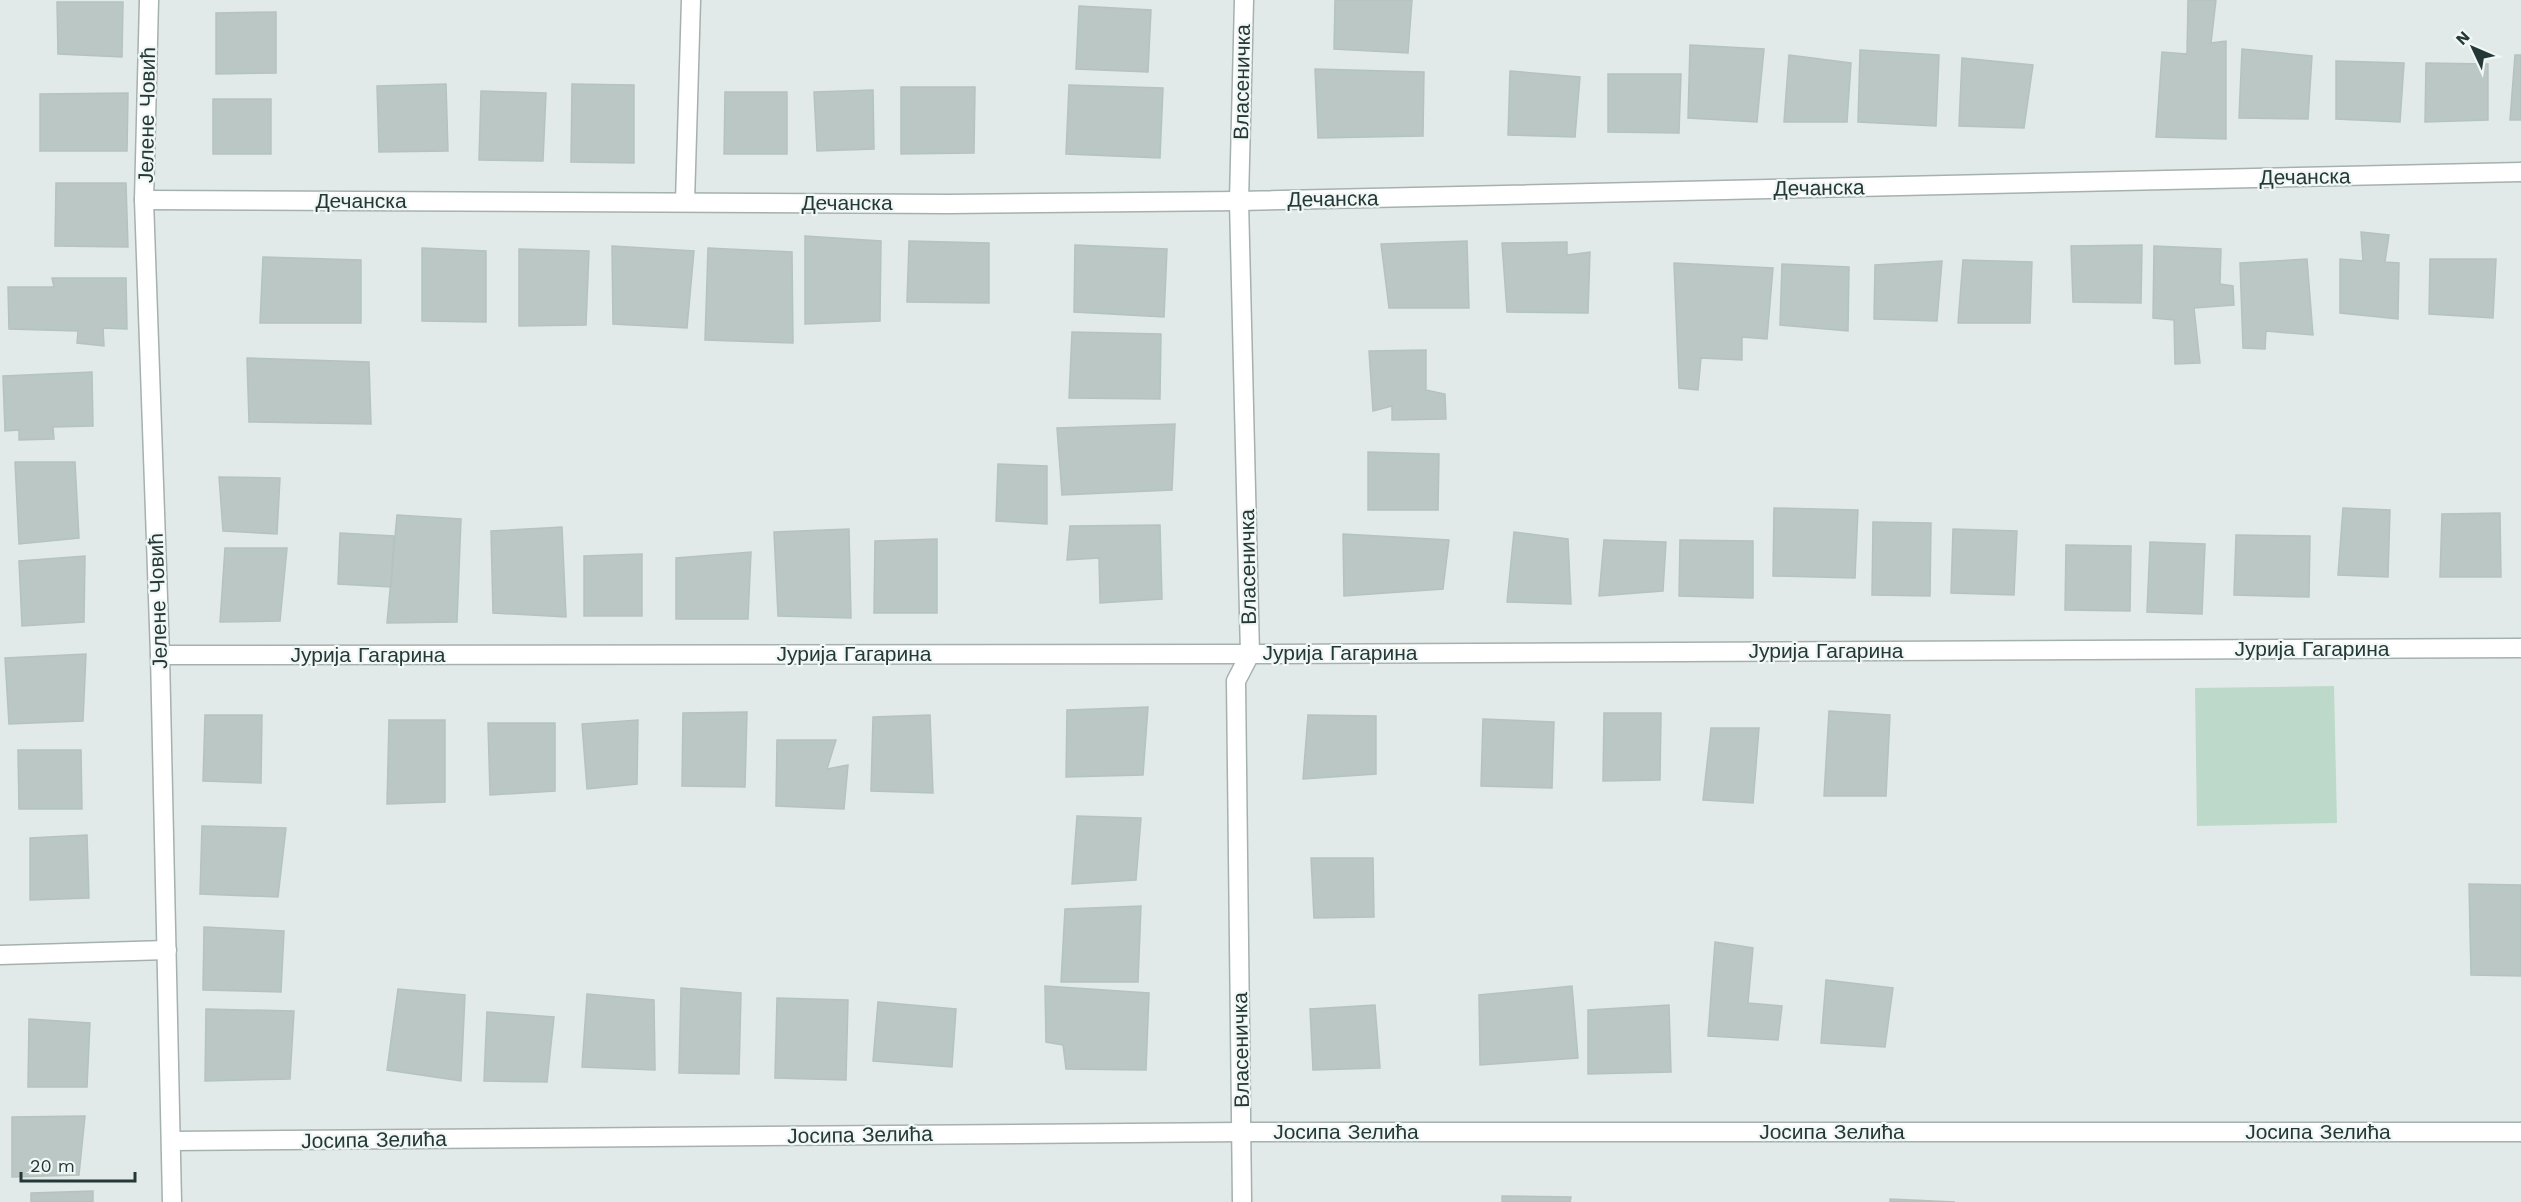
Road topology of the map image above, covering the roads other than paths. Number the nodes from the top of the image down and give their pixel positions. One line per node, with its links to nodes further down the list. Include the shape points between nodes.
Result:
1 (149, 0): 5 (street, Јелене Човић)
2 (691, 0): 7 (street)
3 (1244, 0): 6 (street, Власеничка)
4 (2521, 171): 6 (street, Дечанска)
5 (144, 200): 7 (street, Дечанска); 10 (street, Јелене Човић)
6 (1239, 201): 7 (street, Дечанска); 9 (street, Власеничка)
7 (685, 202)
8 (2521, 648): 9 (street, Јурија Гагарина)
9 (1250, 654): 10 (street, Јурија Гагарина); 13 (street, Власеничка, via 1236,681)
10 (160, 655): 11 (street, Јелене Човић)
11 (167, 950): 12 (street); 15 (street, Јелене Човић)
12 (0, 955)
13 (1242, 1132): 14 (street, Јосипа Зелића); 15 (street, Јосипа Зелића); 17 (street, Власеничка)
14 (2521, 1132)
15 (172, 1141): 16 (street, Јелене Човић)
16 (172, 1202)
17 (1242, 1202)

